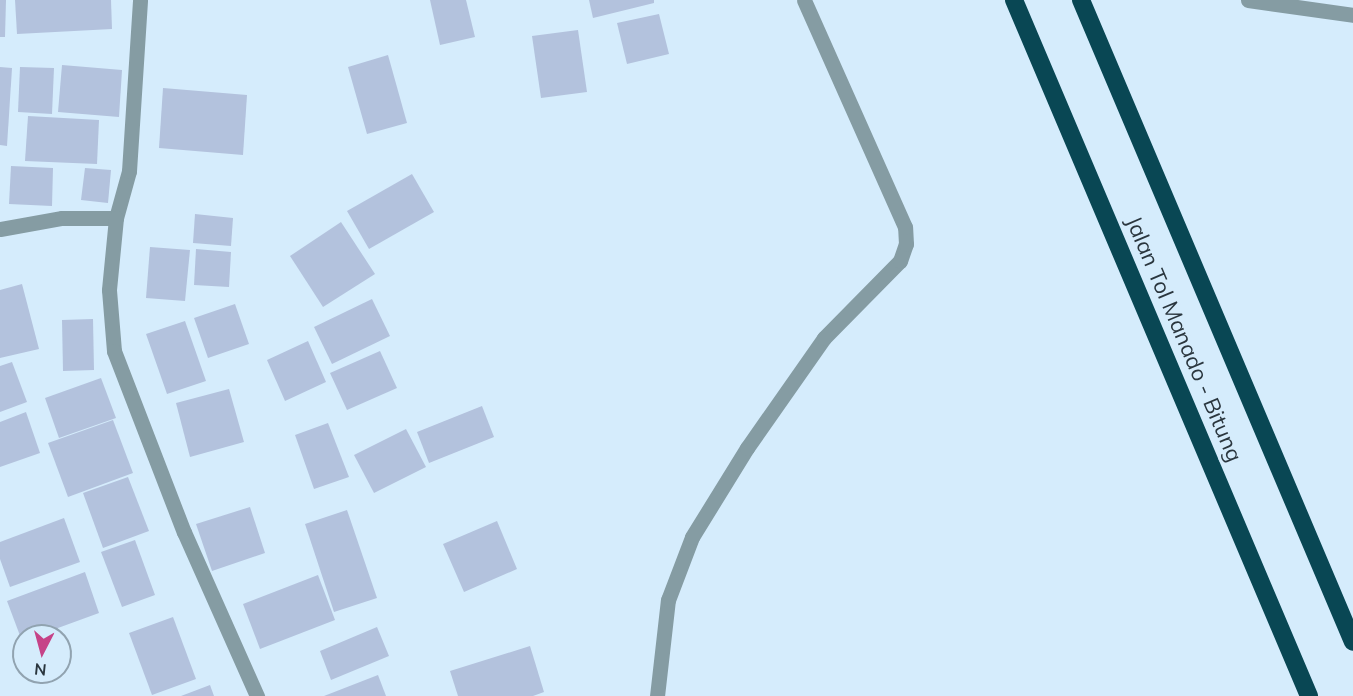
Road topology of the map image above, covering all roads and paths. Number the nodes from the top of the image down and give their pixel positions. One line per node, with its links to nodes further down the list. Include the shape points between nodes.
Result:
1 (140, 0): 7 (street, via 129,171)
2 (804, 0): 11 (street, via 905,227 906,244 900,261 824,338 747,448 692,537 668,600)
3 (1014, 0): 12 (highway, Jalan Tol Manado - Bitung)
4 (1081, 0): 9 (highway, Jalan Tol Manado - Bitung)
5 (1248, 0): 6 (street)
6 (1353, 15)
7 (116, 218): 8 (street, via 62,218); 10 (street, via 109,290 114,351 184,532)
8 (0, 229)
9 (1353, 642)
10 (257, 696)
11 (657, 696)
12 (1309, 696)

